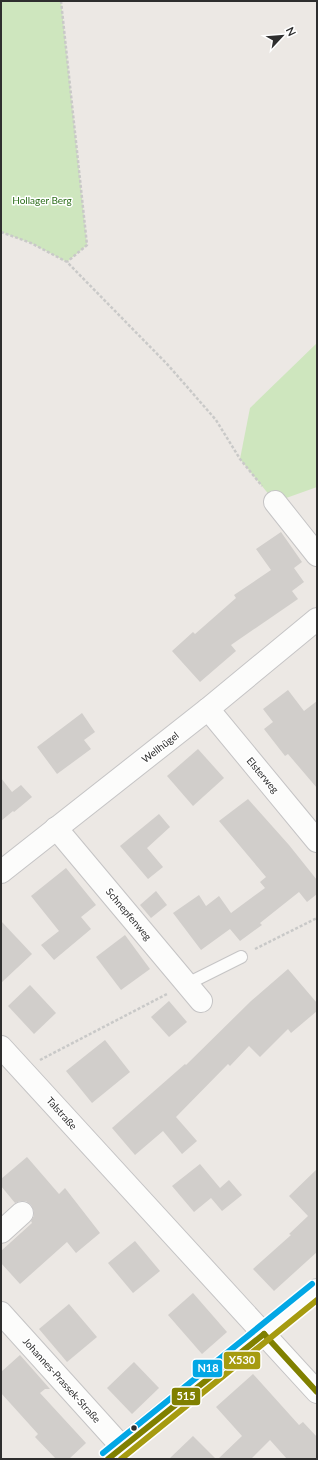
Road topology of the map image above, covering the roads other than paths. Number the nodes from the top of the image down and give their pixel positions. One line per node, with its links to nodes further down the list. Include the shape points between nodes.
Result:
1 (275, 502): 2 (street)
2 (317, 555)
3 (317, 619): 4 (street, Wellhügel)
4 (208, 709): 5 (street, Wellhügel); 6 (street, Elsterweg)
5 (56, 828): 7 (street, Wellhügel); 9 (street, Schnepfenweg)
6 (317, 841)
7 (1, 872)
8 (241, 957): 9 (lane)
9 (187, 984): 10 (street, Schnepfenweg)
10 (201, 1001)
11 (1, 1047): 16 (street, Talstraße)
12 (22, 1213): 13 (street)
13 (1, 1232)
14 (317, 1290): 16 (street)
15 (1, 1313): 16 (street, Johannes-Prassek-Straße, via 122,1447)
16 (264, 1334): 17 (street, Talstraße)
17 (317, 1392)

